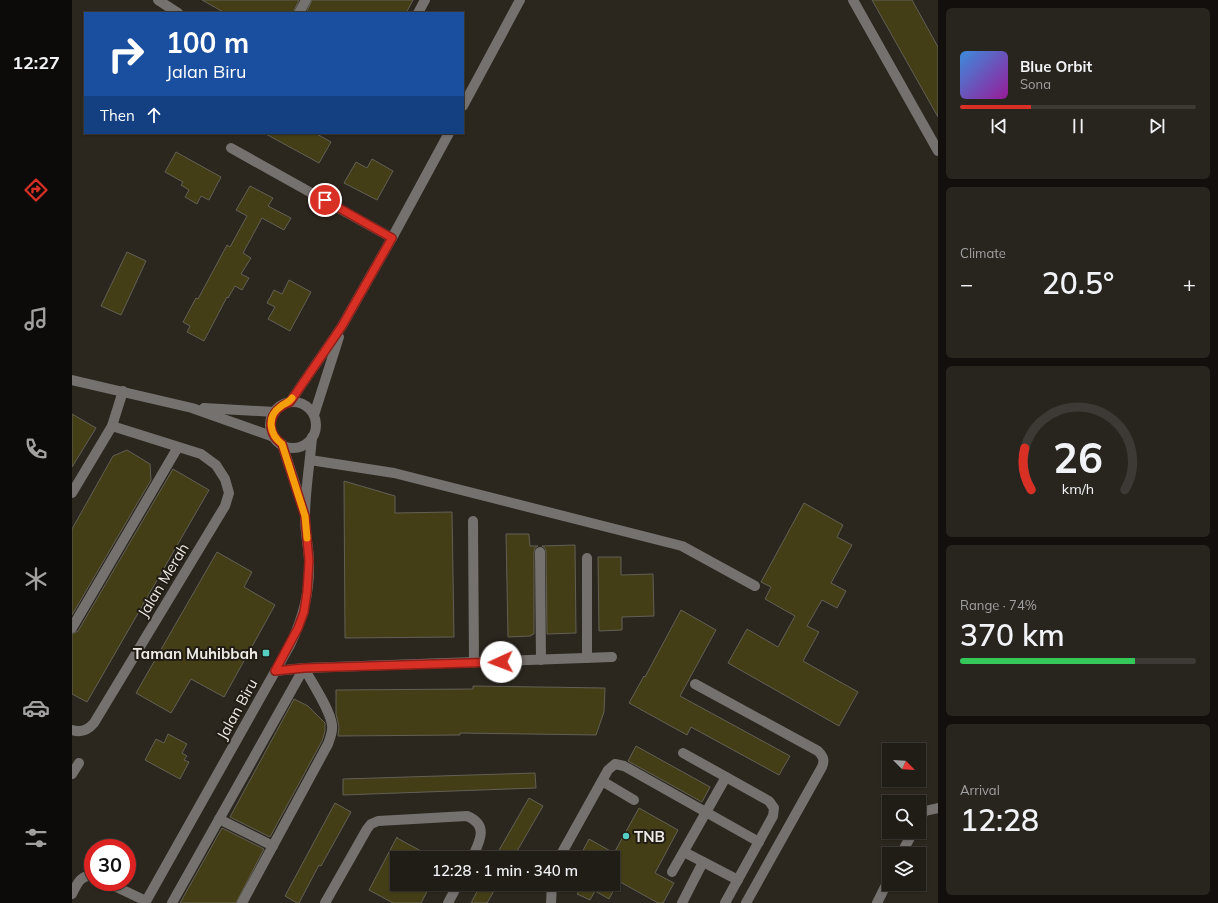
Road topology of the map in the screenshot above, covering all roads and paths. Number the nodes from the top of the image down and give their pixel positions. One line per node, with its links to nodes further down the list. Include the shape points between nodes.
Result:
1 (306, 0): 7 (street)
2 (425, 0): 8 (street)
3 (520, 0): 9 (street)
4 (853, 0): 12 (street)
5 (161, 1): 6 (street)
6 (177, 12)
7 (300, 12)
8 (419, 12)
9 (464, 104)
10 (448, 134): 13 (street)
11 (231, 148): 13 (street)
12 (938, 151)
13 (392, 238): 14 (street)
14 (342, 326): 17 (street); 20 (street)
15 (72, 380): 16 (street)
16 (123, 392): 18 (street); 21 (street)
17 (290, 402): 19 (street); 20 (street, via 304,404)
18 (192, 408): 19 (street); 22 (street)
19 (275, 412): 22 (street, via 271,424)
20 (314, 415): 23 (street, via 316,430)
21 (112, 426): 25 (street, Jalan Merah); 27 (street)
22 (274, 437): 24 (street)
23 (312, 437): 24 (street, via 302,446 288,447); 26 (street, Jalan Biru)
24 (282, 444): 28 (street, Jalan Biru)
25 (178, 447): 33 (street); 41 (street, Jalan Merah, via 201,454 216,465 225,479 229,493 225,506 94,723 83,731)
26 (310, 460): 28 (street, Jalan Biru); 32 (street, via 394,473 682,546)
27 (72, 493)
28 (305, 516): 39 (street, Jalan Biru, via 309,561 304,612)
29 (473, 521): 37 (street)
30 (540, 552): 36 (street)
31 (587, 558): 35 (street)
32 (755, 586)
33 (72, 628)
34 (612, 657): 35 (street)
35 (587, 658): 36 (street)
36 (541, 660): 37 (street)
37 (474, 663): 38 (street)
38 (304, 668): 39 (street); 51 (street); 53 (street, via 328,714 332,726 331,735)
39 (275, 671): 66 (street, Jalan Biru)
40 (695, 684): 74 (street, via 818,751 824,762)
41 (72, 730)
42 (683, 753): 45 (street)
43 (79, 762): 44 (street)
44 (72, 774)
45 (726, 777): 50 (street); 52 (street, via 772,804 773,816)
46 (602, 781): 47 (street); 50 (street, via 611,767 619,764); 55 (street)
47 (634, 800)
48 (938, 808): 49 (street)
49 (926, 811)
50 (706, 812): 52 (street); 56 (street)
51 (219, 819): 53 (street); 67 (street)
52 (759, 842): 60 (street)
53 (273, 846): 68 (street)
54 (475, 851): 69 (street, via 482,833 479,824 467,816 378,821 366,829)
55 (563, 851)
56 (684, 852): 57 (street); 58 (street)
57 (703, 862): 60 (street); 72 (street)
58 (672, 872)
59 (84, 877): 65 (street)
60 (738, 880): 73 (street)
61 (124, 891): 66 (street)
62 (454, 891): 70 (street)
63 (552, 891): 71 (street)
64 (883, 891): 75 (street)
65 (72, 894)
66 (145, 902)
67 (172, 903)
68 (242, 903)
69 (325, 903)
70 (448, 903)
71 (551, 903)
72 (682, 903)
73 (725, 903)
74 (746, 903)
75 (877, 903)

